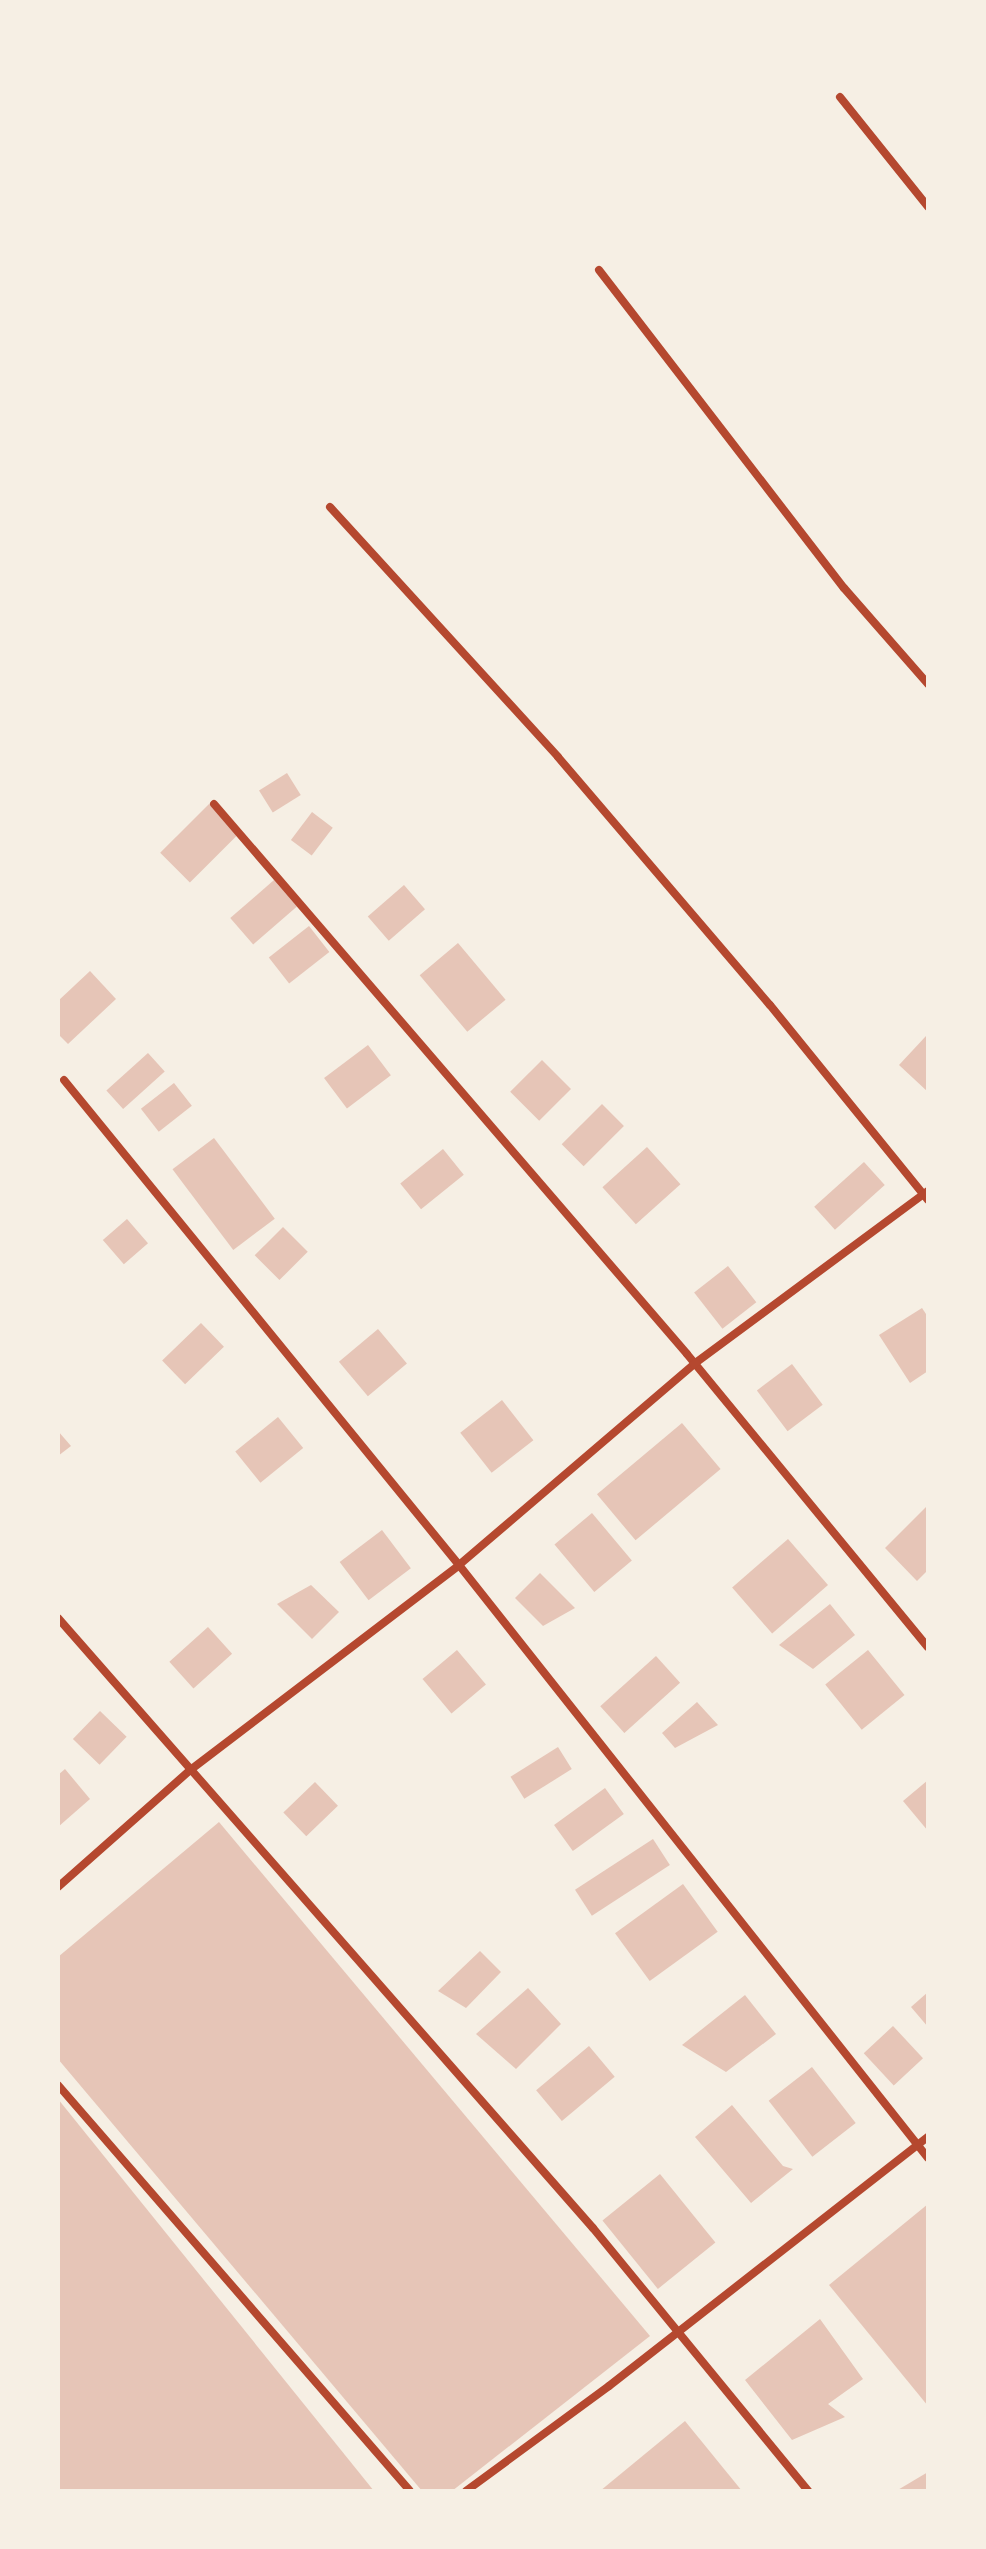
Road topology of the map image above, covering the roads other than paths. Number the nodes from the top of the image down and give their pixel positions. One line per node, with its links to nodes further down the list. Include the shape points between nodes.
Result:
1 (840, 97): 2 (street)
2 (928, 207)
3 (599, 270): 5 (street, via 844,588)
4 (330, 507): 8 (street, via 568,769)
5 (928, 684)
6 (214, 804): 9 (street)
7 (64, 1080): 10 (street)
8 (926, 1195): 9 (street)
9 (694, 1364): 10 (street); 12 (street)
10 (459, 1565): 13 (street); 17 (street)
11 (58, 1618): 13 (street)
12 (928, 1647)
13 (189, 1771): 14 (street); 19 (street)
14 (58, 1887)
15 (58, 2085): 20 (street)
16 (928, 2137): 17 (street)
17 (918, 2145): 18 (street); 19 (street)
18 (928, 2158)
19 (678, 2331): 21 (street); 22 (street)
20 (410, 2491)
21 (466, 2491)
22 (808, 2491)

